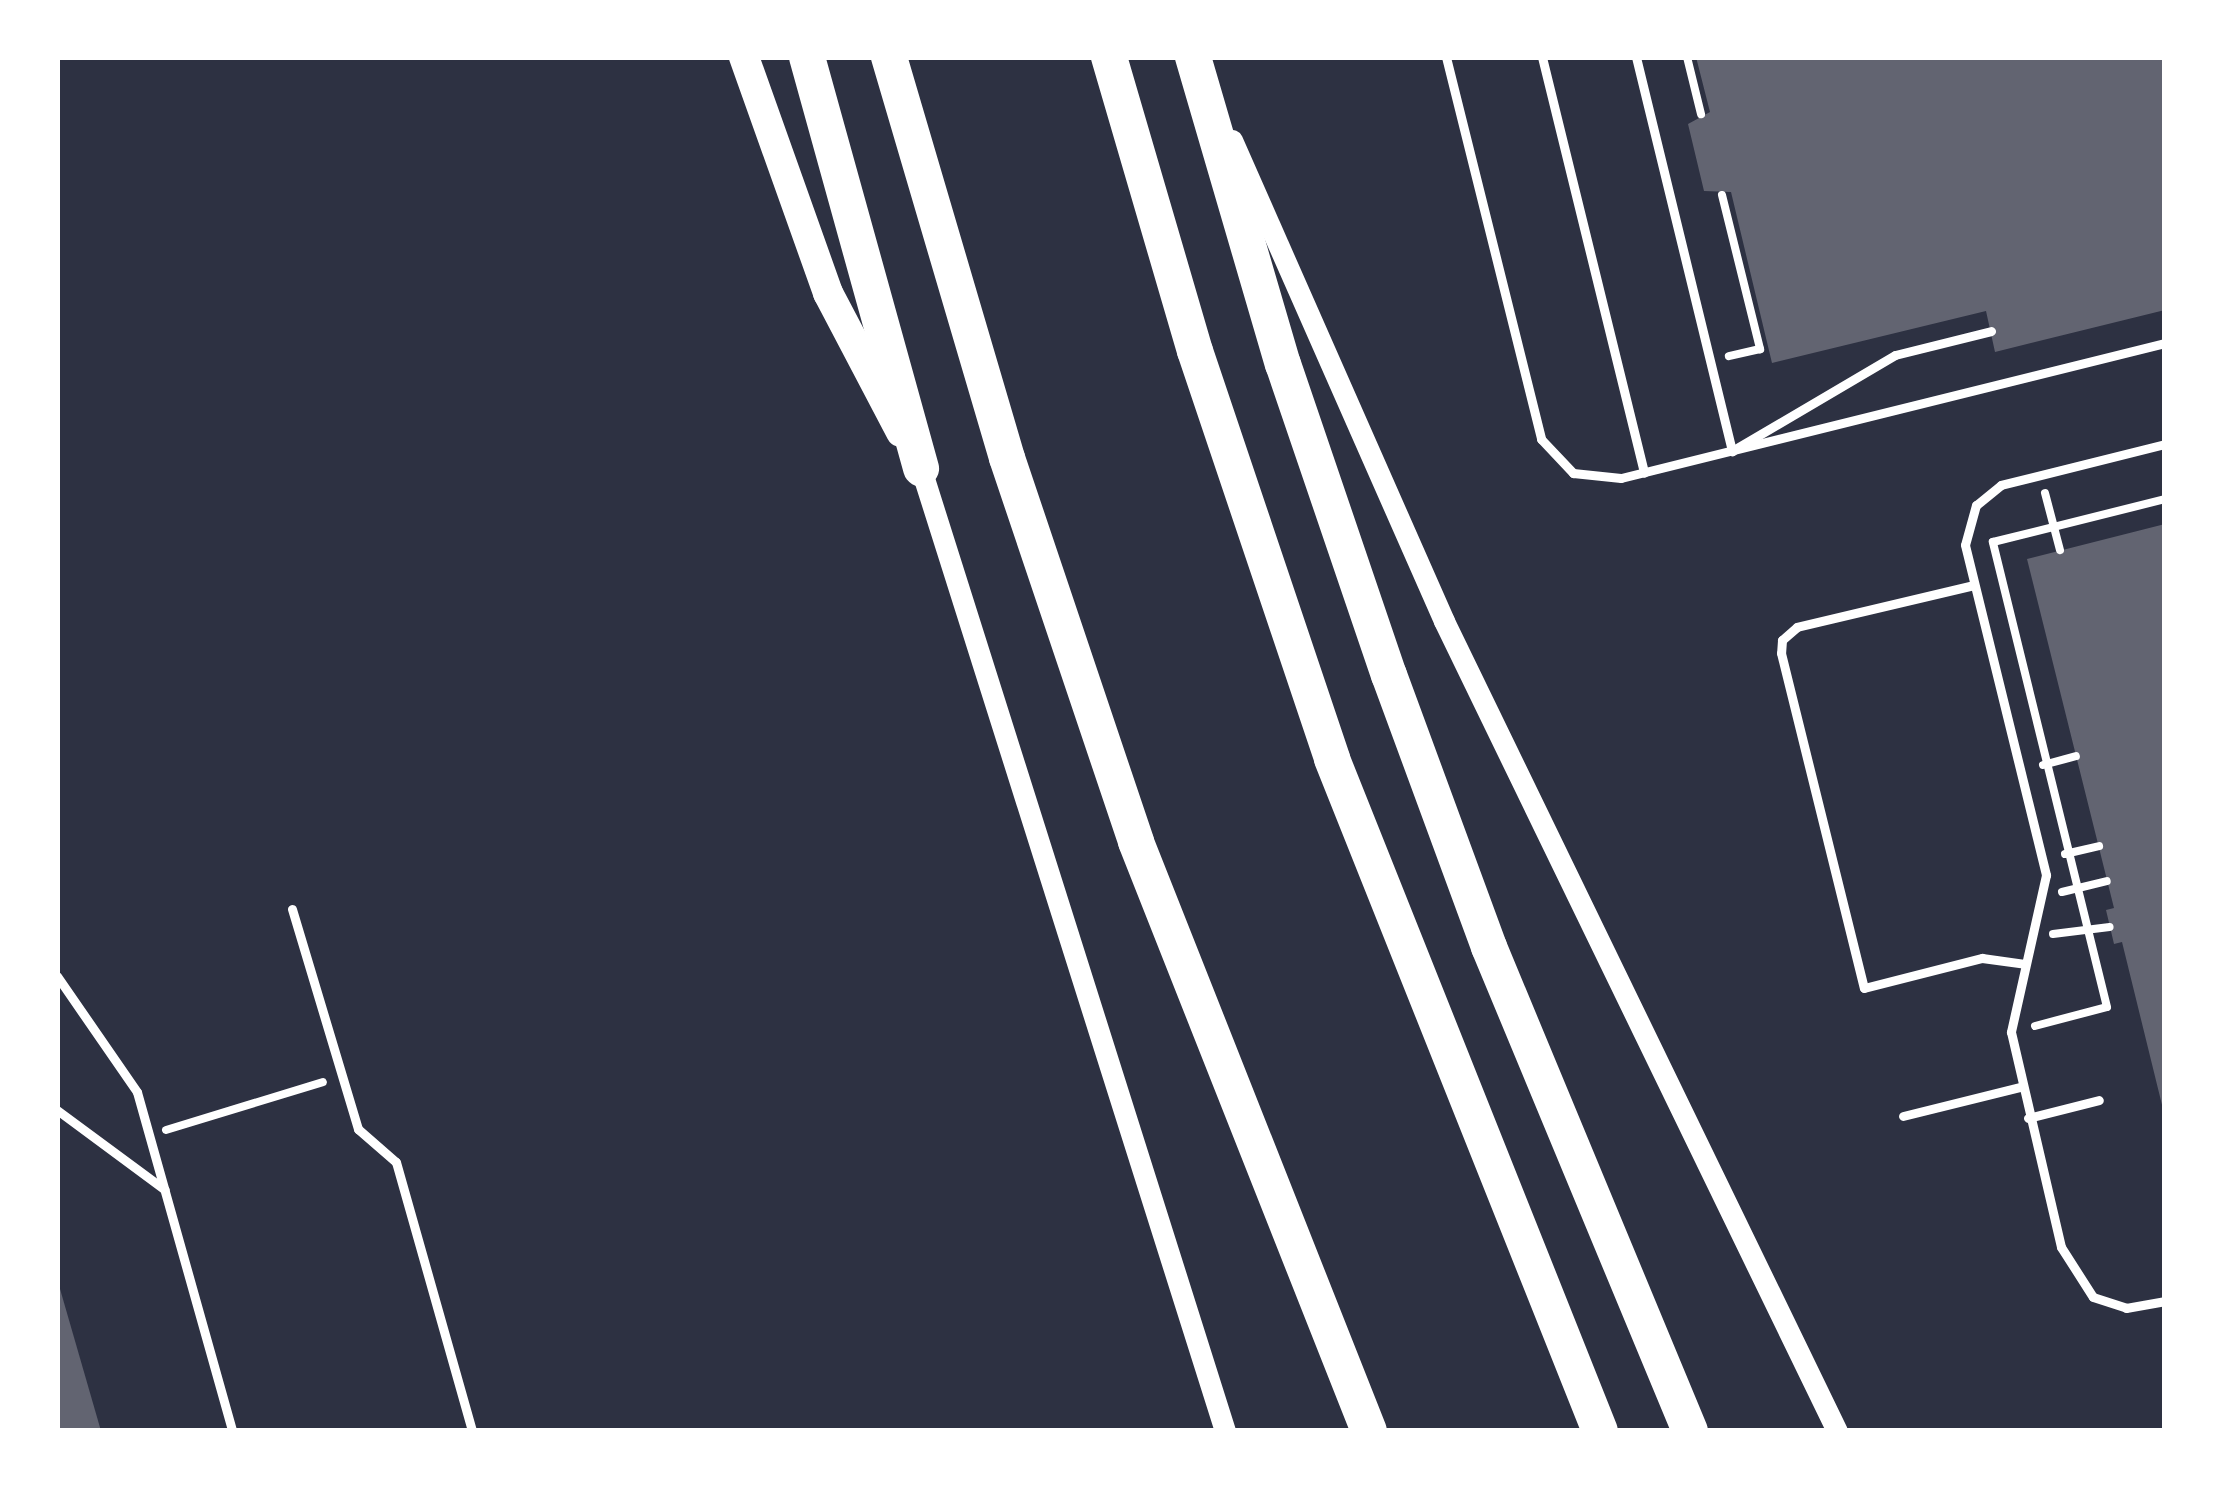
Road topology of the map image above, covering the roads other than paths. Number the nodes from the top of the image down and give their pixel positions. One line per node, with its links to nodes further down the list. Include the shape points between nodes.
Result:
1 (744, 57): 13 (main road, via 828,293)
2 (807, 57): 13 (highway)
3 (889, 57): 29 (highway, via 1000,439 1136,842)
4 (1109, 57): 30 (highway, via 1312,704 1436,1034)
5 (1195, 57): 31 (highway, via 1283,364 1396,694 1490,947); 32 (street, via 1394,515)
6 (1446, 57): 14 (lane, via 1541,439 1563,467 1585,477)
7 (1542, 57): 14 (lane)
8 (1636, 57): 12 (lane)
9 (1991, 331): 12 (lane, via 1895,356)
10 (2165, 343): 12 (lane)
11 (2165, 444): 15 (lane, via 1991,490 1967,524)
12 (1732, 451): 14 (lane)
13 (921, 470): 28 (street)
14 (1644, 473)
15 (1974, 585): 17 (lane, via 2047,875); 17 (lane, via 1797,627 1781,640 1780,653 1864,988 1982,958)
16 (292, 910): 27 (lane, via 358,1129 396,1162)
17 (2025, 964): 19 (lane, via 2011,1032)
18 (57, 976): 24 (lane, via 137,1092)
19 (2020, 1087): 22 (lane); 23 (lane)
20 (2099, 1100): 23 (lane)
21 (57, 1110): 24 (lane)
22 (1903, 1116)
23 (2028, 1118): 25 (lane, via 2075,1280 2116,1307)
24 (165, 1190): 26 (lane)
25 (2165, 1301)
26 (232, 1431)
27 (472, 1431)
28 (1225, 1431)
29 (1369, 1431)
30 (1600, 1431)
31 (1690, 1431)
32 (1838, 1431)

